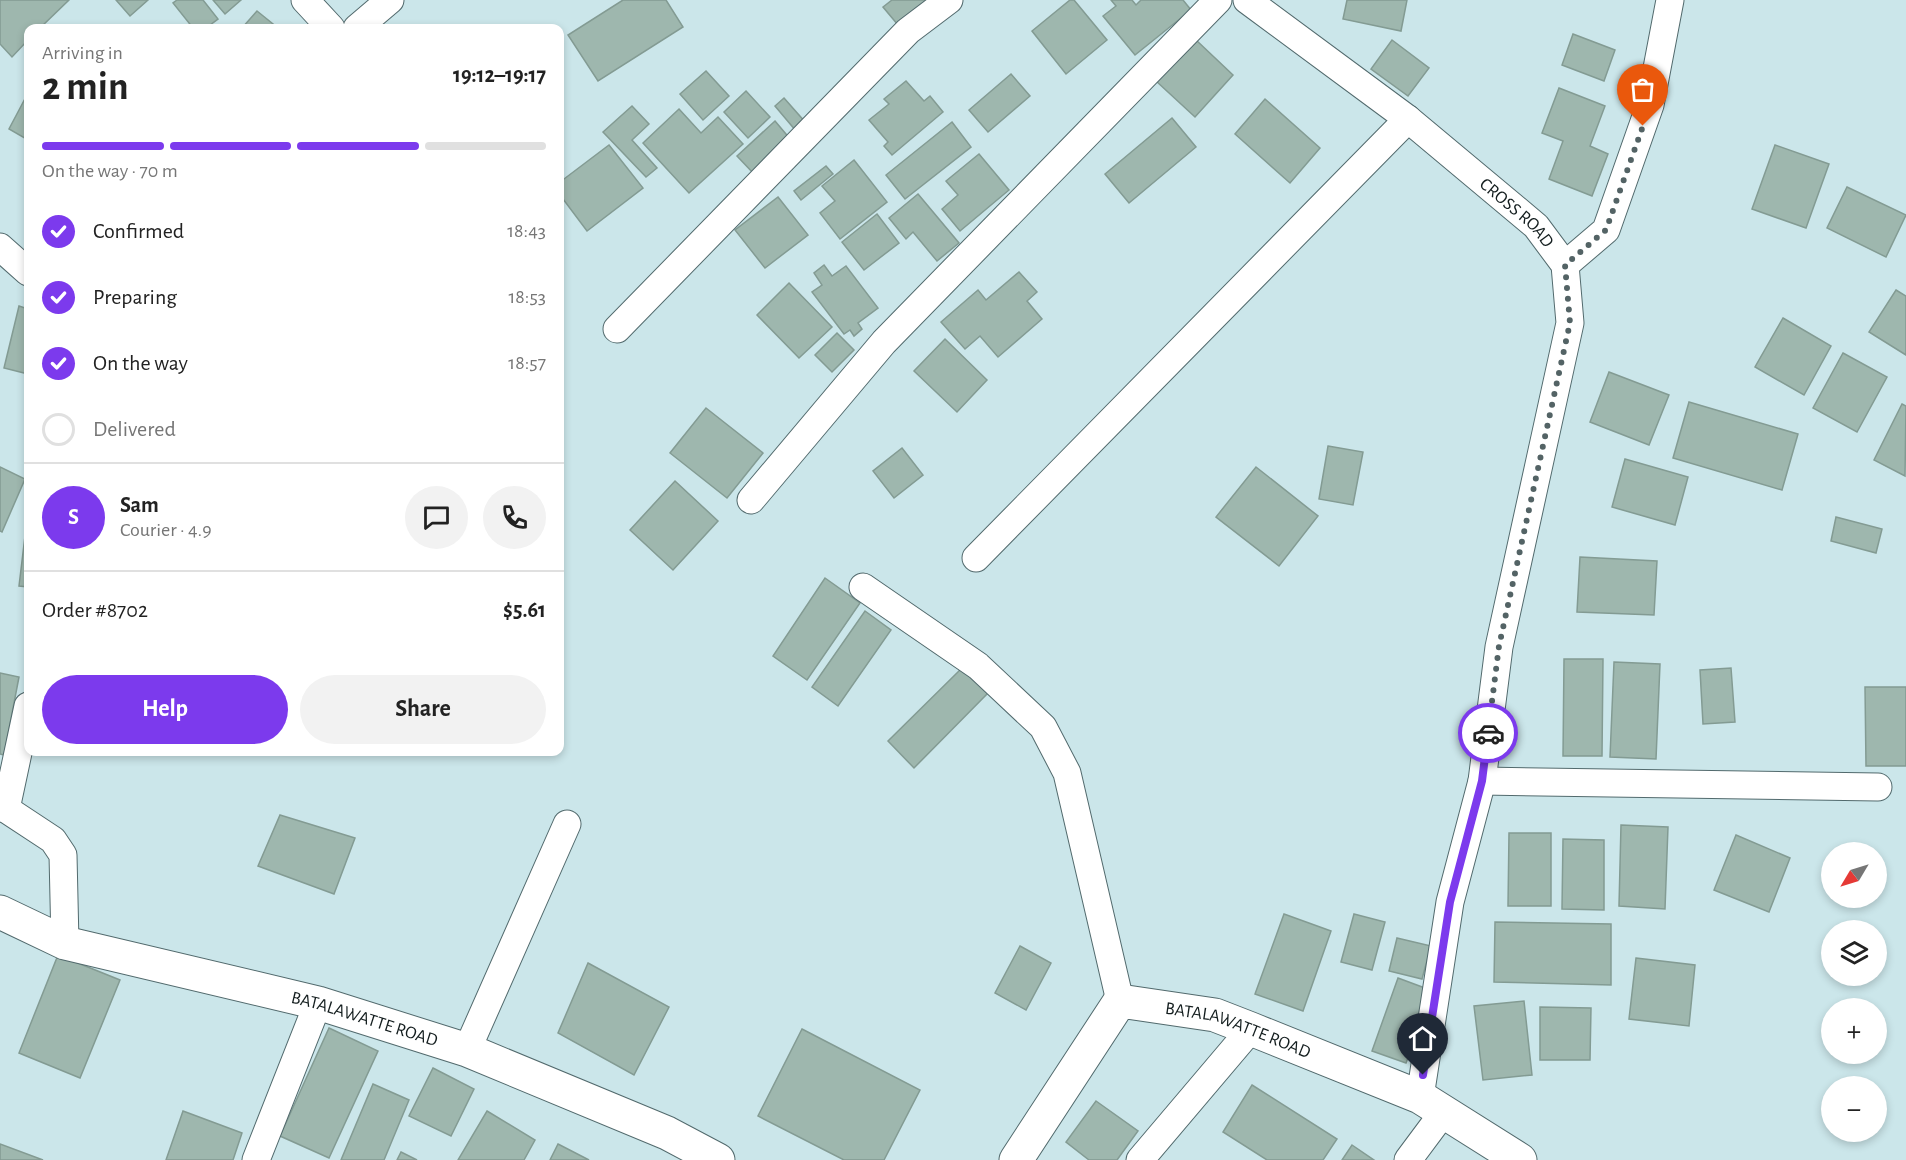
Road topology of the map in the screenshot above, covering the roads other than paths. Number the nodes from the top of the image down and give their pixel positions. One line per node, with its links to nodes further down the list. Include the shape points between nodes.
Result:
1 (305, 0): 7 (street)
2 (390, 0): 8 (street)
3 (949, 0): 13 (street, via 908,31)
4 (1218, 0): 14 (street, via 884,342)
5 (1246, 0): 9 (street, CROSS ROAD)
6 (1670, 0): 11 (street, via 1650,105 1606,230)
7 (327, 24)
8 (362, 24)
9 (1408, 119): 11 (street, CROSS ROAD, via 1536,226); 15 (street)
10 (0, 247): 12 (street)
11 (1565, 265): 18 (street, CROSS ROAD, via 1570,323 1499,646)
12 (24, 268)
13 (617, 328)
14 (752, 500)
15 (976, 558)
16 (863, 588): 24 (street, via 978,666 1043,727 1067,773)
17 (24, 722): 20 (street)
18 (1482, 781): 19 (street); 28 (street, CROSS ROAD, via 1450,902)
19 (1878, 787)
20 (3, 807): 23 (street, via 60,847)
21 (567, 824): 27 (street)
22 (0, 912): 23 (street, BATALAWATTE ROAD)
23 (65, 943): 25 (street, BATALAWATTE ROAD)
24 (1120, 1001): 26 (street, BATALAWATTE ROAD, via 1215,1015); 31 (street)
25 (318, 1003): 27 (street, BATALAWATTE ROAD); 29 (street)
26 (1251, 1029): 28 (street, BATALAWATTE ROAD); 32 (street)
27 (467, 1050): 30 (street, BATALAWATTE ROAD, via 667,1133)
28 (1431, 1105): 33 (street); 34 (street, BATALAWATTE ROAD)
29 (256, 1160)
30 (718, 1160)
31 (1016, 1160)
32 (1140, 1160)
33 (1408, 1160)
34 (1520, 1160)

